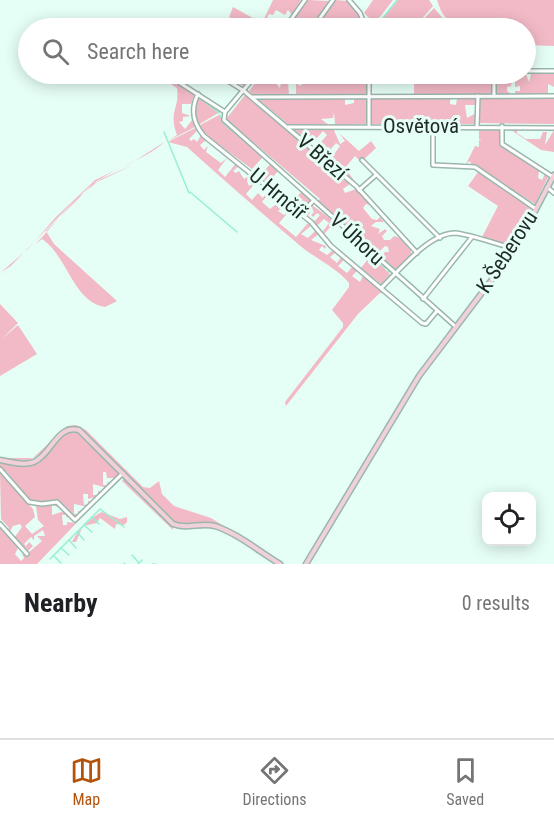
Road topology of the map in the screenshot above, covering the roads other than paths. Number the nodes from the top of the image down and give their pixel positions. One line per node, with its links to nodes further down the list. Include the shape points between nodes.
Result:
1 (305, 0): 4 (street)
2 (333, 0): 5 (street)
3 (349, 0): 6 (street)
4 (292, 18)
5 (320, 18)
6 (362, 18)
7 (536, 71): 8 (street)
8 (554, 71)
9 (182, 84): 15 (street)
10 (233, 84): 14 (street, V Březí)
11 (249, 84): 14 (street)
12 (369, 84): 16 (street)
13 (494, 84): 18 (street)
14 (244, 91): 20 (street, V Březí); 21 (street)
15 (198, 94): 21 (street); 36 (street, U Hrnčíř, via 193,113 200,130)
16 (369, 96): 17 (street); 20 (street); 22 (street)
17 (478, 96): 18 (street); 24 (street)
18 (494, 96): 19 (street)
19 (554, 96)
20 (252, 97): 26 (street, V Březí)
21 (225, 112): 34 (street, V Úhoru, via 222,118 227,123)
22 (369, 126): 23 (street, Osvětová); 26 (street, Osvětová)
23 (433, 126): 24 (street, Osvětová); 35 (street, via 433,165 475,167)
24 (477, 126): 25 (street, Osvětová)
25 (502, 126): 27 (street, Osvětová); 30 (street, via 502,144)
26 (288, 127): 32 (street, V Březí)
27 (554, 128)
28 (362, 160): 29 (street)
29 (376, 175): 32 (street); 38 (street)
30 (553, 176): 31 (street, K Šeberovu)
31 (547, 187): 33 (street); 35 (street, K Šeberovu)
32 (359, 190): 40 (street, V Březí)
33 (554, 193)
34 (314, 200): 36 (street); 41 (street, V Úhoru)
35 (536, 209): 39 (street, K Šeberovu)
36 (301, 214): 42 (street, U Hrnčíř, via 331,246)
37 (472, 237): 38 (street, V Úhoru, via 453,233); 39 (street, V Úhoru); 43 (street)
38 (440, 238): 40 (street, V Úhoru)
39 (514, 249): 45 (street, K Šeberovu)
40 (417, 253): 41 (street, V Úhoru)
41 (395, 274): 42 (street); 43 (street)
42 (381, 288): 44 (street, U Hrnčíř, via 422,323 426,324)
43 (423, 299): 44 (street)
44 (437, 310): 45 (street)
45 (456, 327): 52 (street, K Šeberovu, via 419,376)
46 (0, 460): 48 (street, via 34,462 65,431 74,429 85,434)
47 (0, 470): 48 (street, via 29,502 57,502 75,520)
48 (123, 473): 51 (street, via 173,524 219,528)
49 (0, 524): 50 (street)
50 (27, 554)
51 (280, 564)
52 (306, 564)

